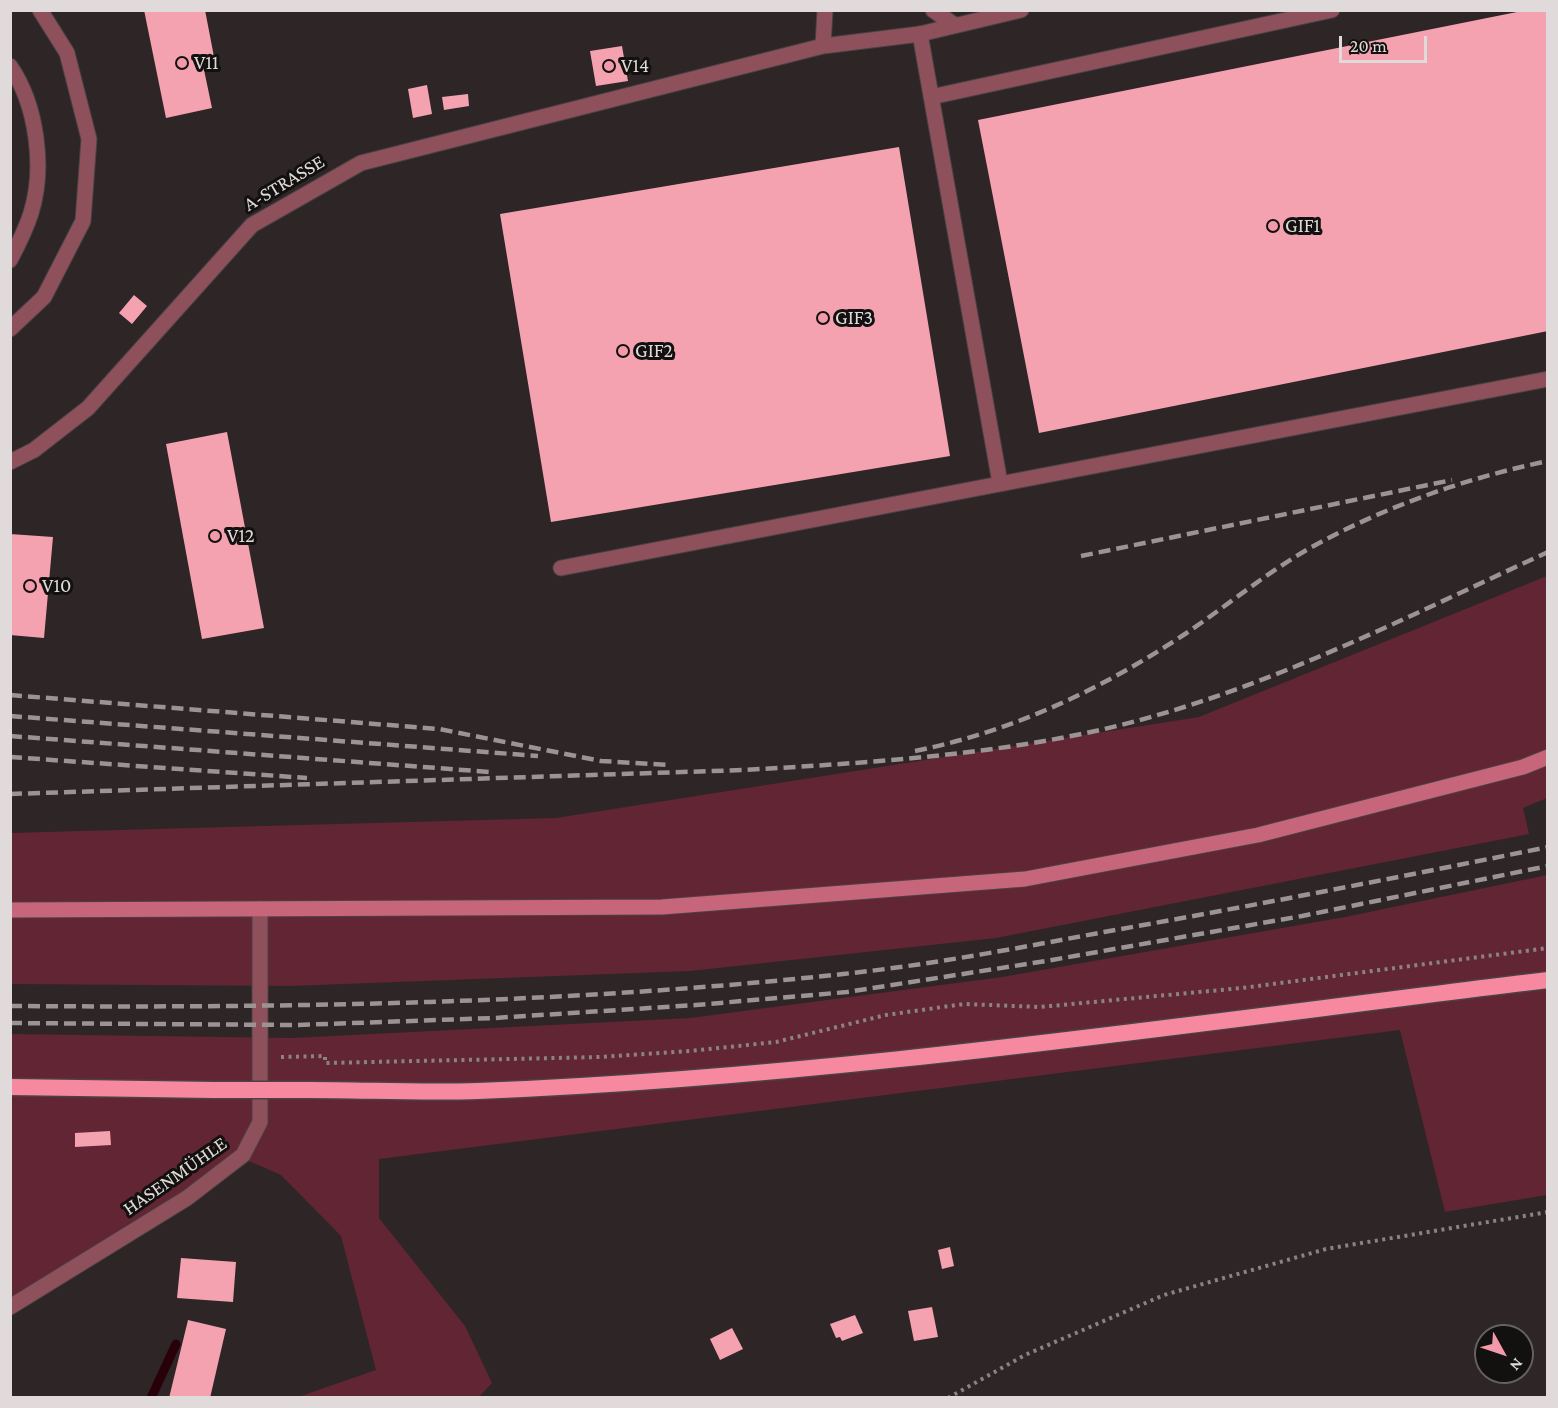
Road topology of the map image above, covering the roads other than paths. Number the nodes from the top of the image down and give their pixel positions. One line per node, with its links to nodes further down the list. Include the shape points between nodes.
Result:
1 (40, 10): 12 (street, via 67,53 89,139 83,221 44,297)
2 (825, 10): 8 (street)
3 (933, 10): 6 (street)
4 (1021, 10): 6 (street, A-STRASSE)
5 (1332, 10): 10 (street)
6 (953, 24): 7 (street, A-STRASSE)
7 (920, 34): 8 (street, A-STRASSE); 10 (street)
8 (823, 46): 14 (street, A-STRASSE, via 361,163 252,225 88,408 34,450)
9 (10, 66): 11 (street, via 32,116 38,168 31,213)
10 (932, 97): 15 (street)
11 (10, 260)
12 (10, 329)
13 (1548, 379): 15 (street)
14 (10, 462)
15 (1000, 483): 16 (street)
16 (561, 568)
17 (1548, 757): 18 (main road, via 1258,835 1025,879 662,907)
18 (260, 909): 19 (main road); 22 (street, HASENMÜHLE, via 261,1122 254,1138 243,1155 187,1198)
19 (10, 910)
20 (1548, 980): 21 (highway, bridge, via 806,1070 617,1084 474,1091)
21 (10, 1087)
22 (10, 1307)

